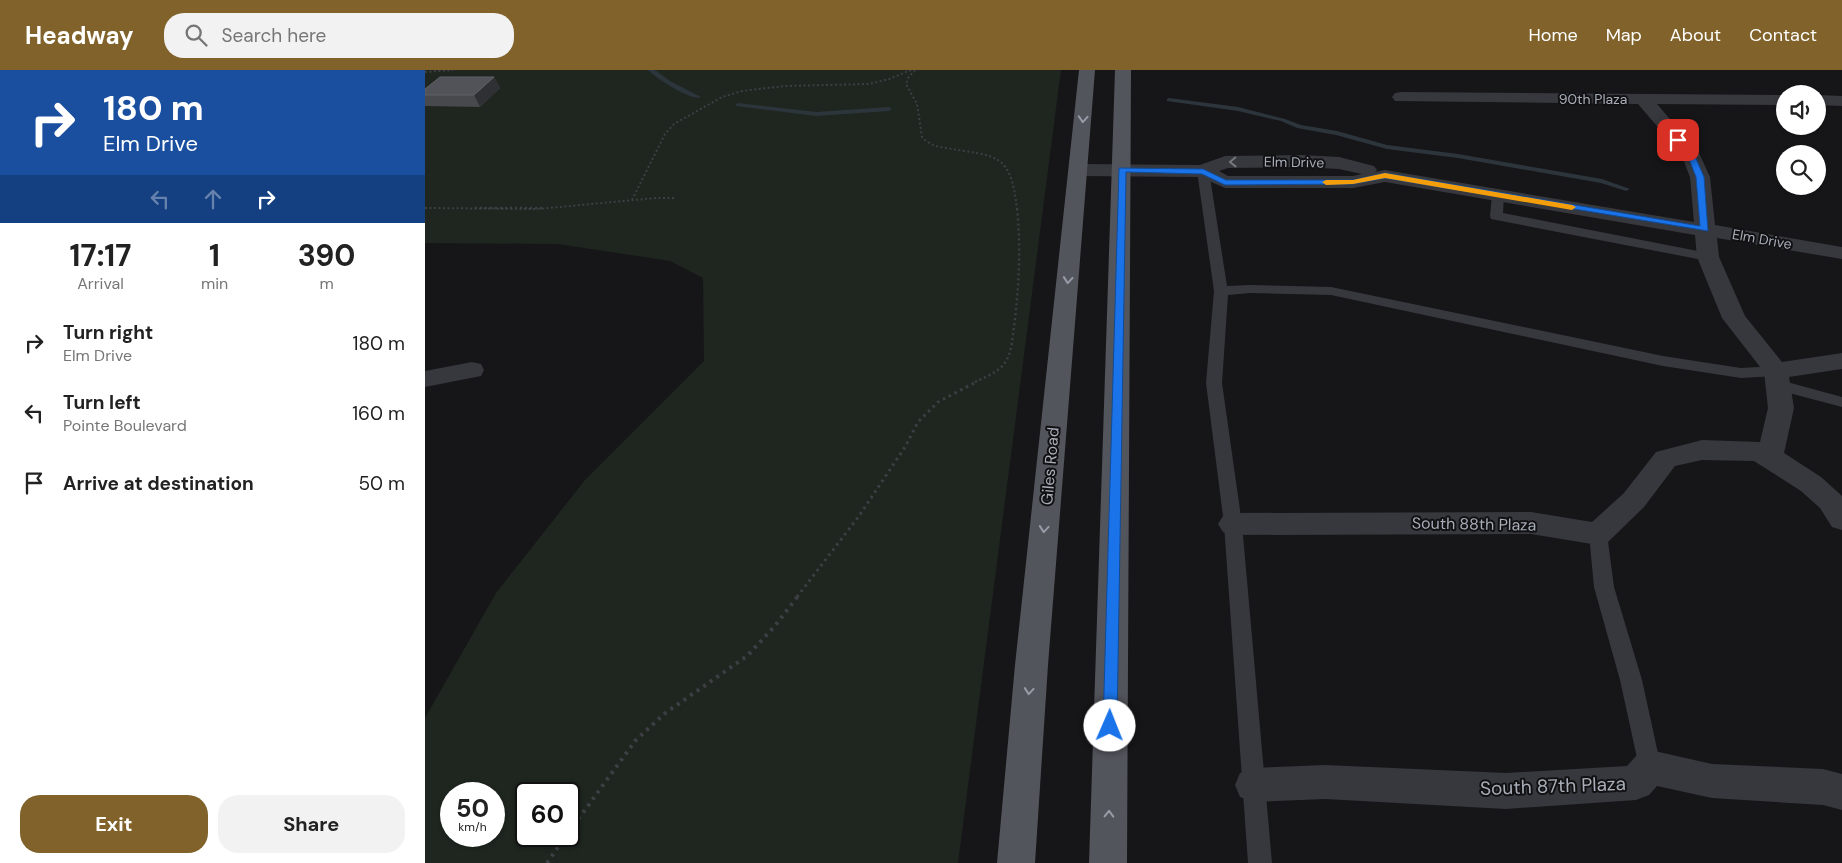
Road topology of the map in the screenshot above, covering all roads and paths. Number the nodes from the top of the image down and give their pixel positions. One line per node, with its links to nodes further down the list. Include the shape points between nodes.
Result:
1 (453, 70): 5 (path)
2 (913, 70): 16 (path, via 869,84 755,89 722,97 674,124 665,134); 34 (path, via 906,82 907,90 919,106 919,134 924,140 936,146 988,154 999,159 1014,189 1020,262 1011,351 995,372 938,402 927,412 859,516 774,627 747,656 664,714 635,741)
3 (1087, 70): 11 (main road, Giles Road, one-way to 11)
4 (1123, 70): 12 (main road)
5 (425, 72)
6 (1401, 97): 7 (street, 90th Plaza)
7 (1643, 99): 8 (street, 90th Plaza); 18 (street, via 1690,154 1700,177)
8 (1776, 100)
9 (1826, 100): 10 (street)
10 (1842, 101)
11 (1079, 170): 12 (street, Elm Drive); 37 (main road, Giles Road, one-way to 37, via 1025,729)
12 (1122, 170): 13 (street, Elm Drive); 38 (main road, one-way to 12)
13 (1203, 171): 14 (street, Elm Drive, via 1225,182 1353,182 1385,176); 21 (lane)
14 (1498, 195): 18 (street, Elm Drive); 20 (lane, via 1496,216)
15 (676, 198): 16 (path)
16 (632, 200): 17 (path, via 538,209)
17 (425, 208)
18 (1705, 229): 19 (street, Elm Drive); 20 (street)
19 (1842, 253)
20 (1708, 257): 24 (street, via 1734,318)
21 (1221, 291): 24 (lane, via 1331,291 1663,361); 29 (lane, via 1214,383)
22 (1842, 361): 24 (street)
23 (472, 370): 25 (street)
24 (1776, 378): 26 (lane); 27 (street, via 1781,408)
25 (425, 379)
26 (1842, 402)
27 (1770, 457): 28 (street, via 1802,476); 30 (street, via 1758,451 1702,450 1666,459 1633,500)
28 (1841, 513)
29 (1233, 524): 30 (street, South 88th Plaza, via 1531,523); 32 (lane)
30 (1598, 534): 31 (lane, via 1604,587 1631,680)
31 (1650, 767): 32 (street, South 87th Plaza, via 1636,783 1506,791 1325,782); 33 (street, via 1712,781 1823,787)
32 (1253, 785): 39 (lane)
33 (1842, 792)
34 (580, 817)
35 (558, 847): 36 (path)
36 (547, 863)
37 (1016, 863)
38 (1108, 863)
39 (1260, 863)

